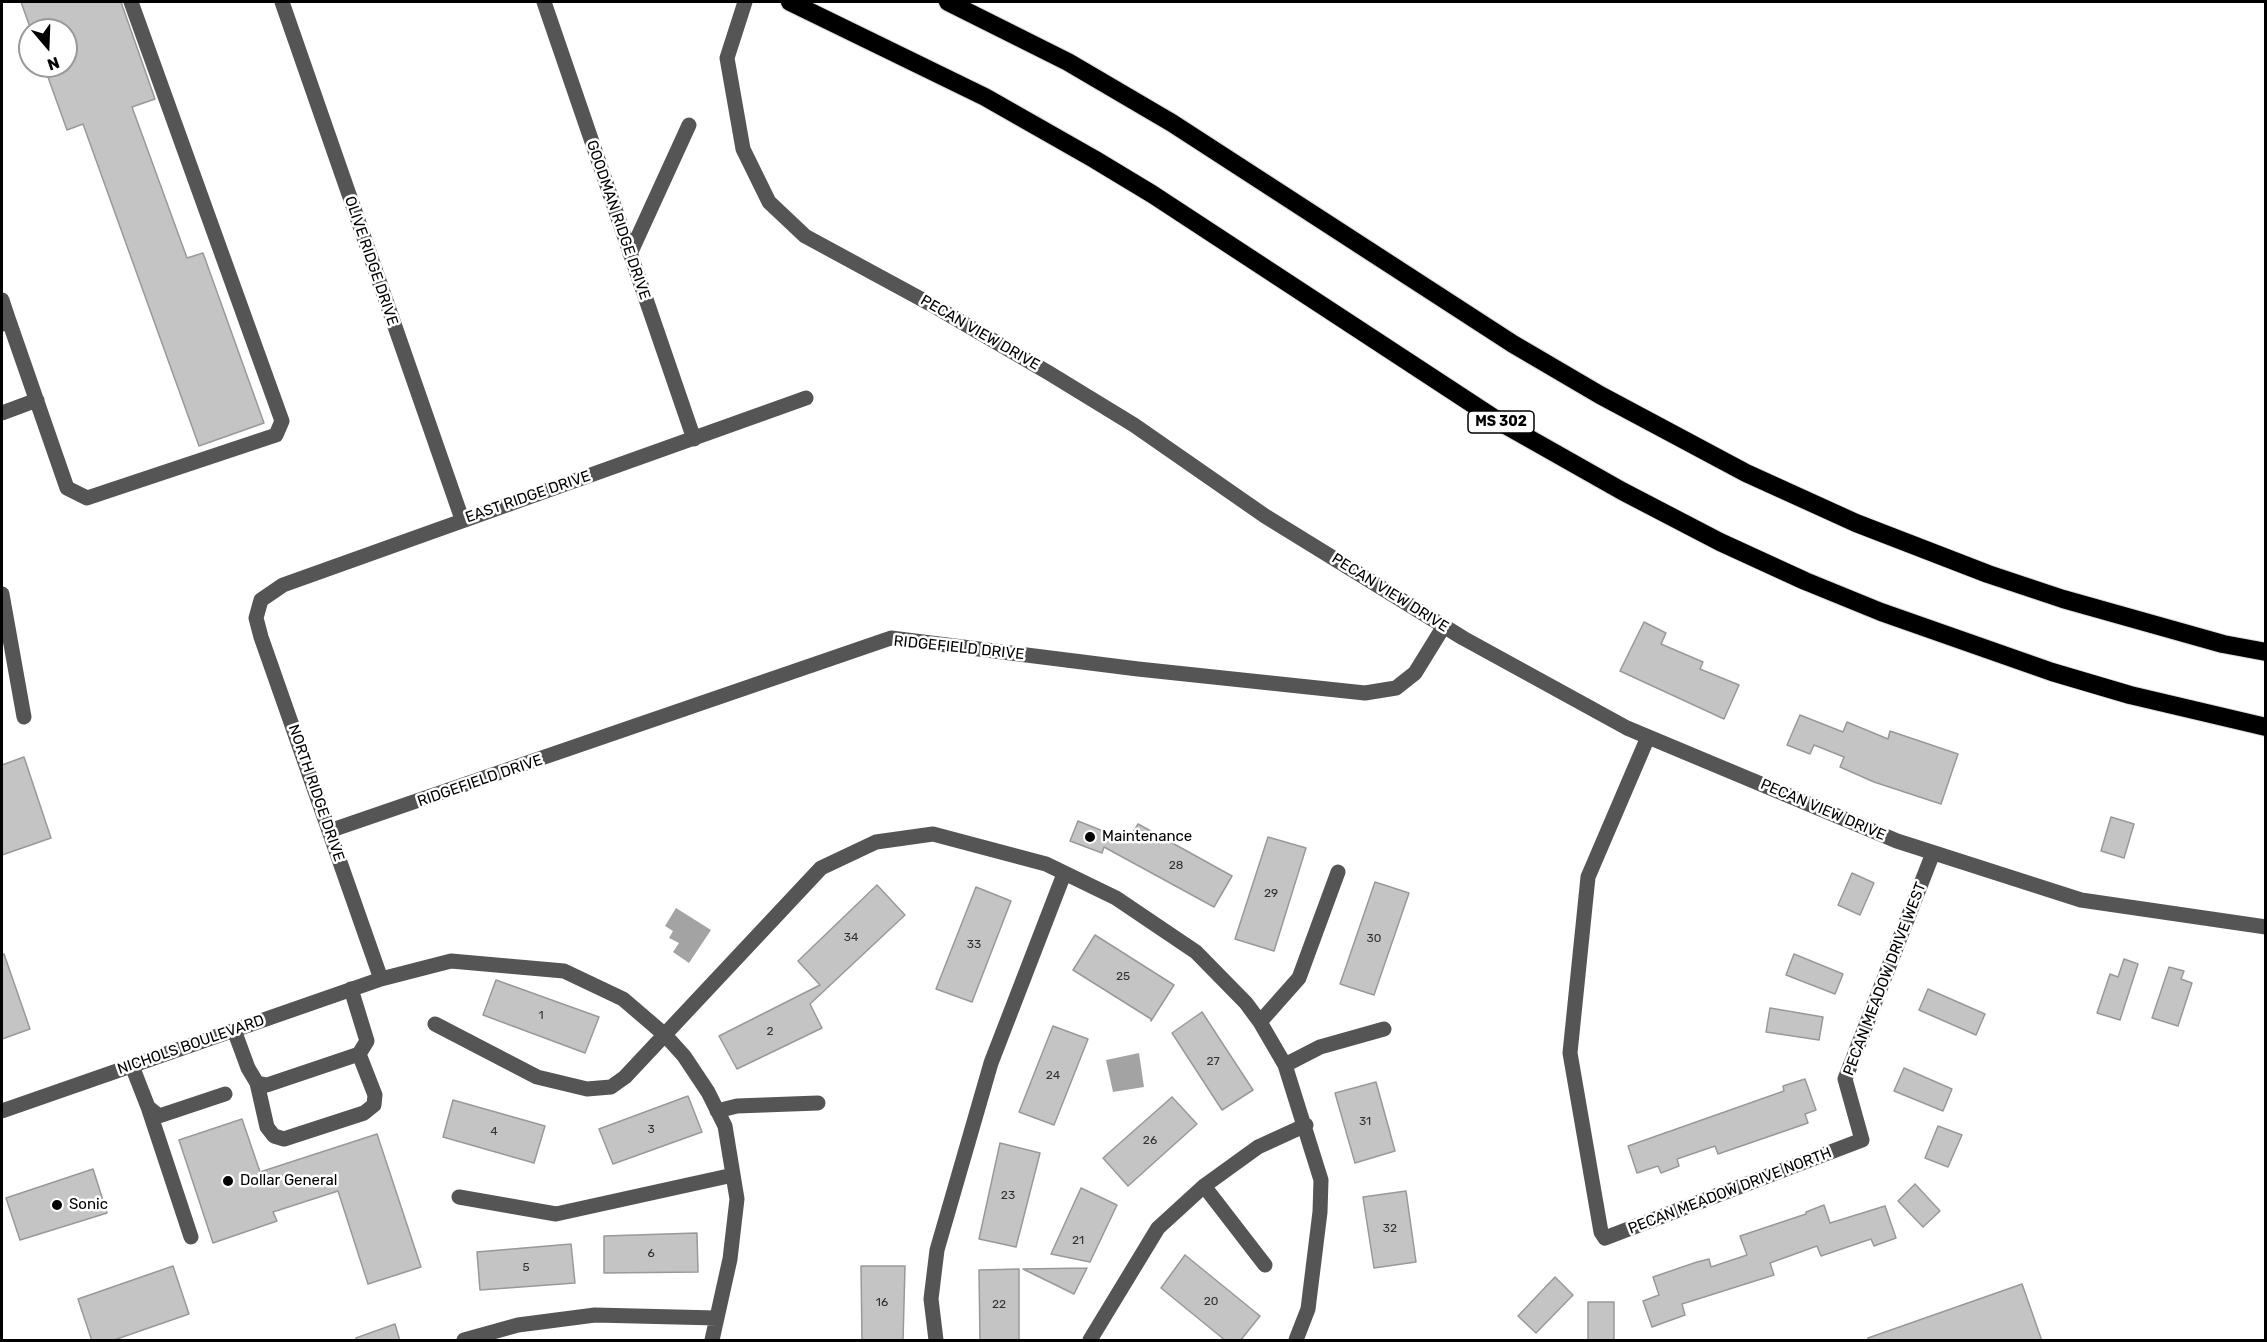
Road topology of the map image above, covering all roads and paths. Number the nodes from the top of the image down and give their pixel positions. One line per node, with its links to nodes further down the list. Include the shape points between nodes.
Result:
1 (131, 2): 12 (street, via 282,421 276,435 87,498 67,488)
2 (282, 2): 15 (street, OLIVE RIDGE DRIVE)
3 (544, 2): 8 (street, GOODMAN RIDGE DRIVE)
4 (744, 2): 18 (street, PECAN VIEW DRIVE, via 727,58 743,149 769,202 805,236 1077,390 1265,516)
5 (790, 2): 21 (highway, MS 302, via 985,97 1094,159 1500,422 1720,542 1881,612 2052,672)
6 (948, 2): 19 (highway, via 1068,62 1172,123 1513,344 1746,473 1856,523 1988,574 2063,599)
7 (689, 125): 8 (street)
8 (630, 254): 14 (street, GOODMAN RIDGE DRIVE)
9 (2, 300): 10 (street)
10 (5, 322): 12 (street)
11 (806, 398): 14 (street, EAST RIDGE DRIVE)
12 (37, 400): 13 (street)
13 (2, 413)
14 (694, 439): 15 (street, EAST RIDGE DRIVE)
15 (462, 519): 17 (street, EAST RIDGE DRIVE, via 283,585)
16 (2, 594): 20 (street)
17 (257, 606): 23 (street, NORTH RIDGE DRIVE, via 261,637)
18 (1444, 626): 22 (street, PECAN VIEW DRIVE); 23 (street, RIDGEFIELD DRIVE, via 1415,673 1396,688 1365,693 891,638)
19 (2265, 652)
20 (24, 717)
21 (2265, 727)
22 (1648, 737): 24 (street, PECAN VIEW DRIVE); 45 (street, PECAN MEADOW DRIVE NORTH, via 1588,877 1570,1053 1601,1232 1605,1238)
23 (329, 831): 28 (street, NORTH RIDGE DRIVE)
24 (1933, 853): 27 (street, PECAN VIEW DRIVE, via 2080,900); 45 (street, PECAN MEADOW DRIVE WEST, via 1845,1079)
25 (1338, 872): 30 (street, via 1299,978)
26 (1064, 874): 30 (street, via 1116,898 1196,952); 34 (street, via 1046,864 933,834 876,842 822,868); 54 (street, via 991,1063 937,1250 931,1299)
27 (2265, 927)
28 (381, 979): 29 (street, NICHOLS BOULEVARD); 34 (street, NICHOLS BOULEVARD, via 451,961 564,970 622,999)
29 (351, 989): 33 (street, NICHOLS BOULEVARD); 35 (street, via 367,1041)
30 (1260, 1022): 36 (street)
31 (435, 1024): 34 (street, via 537,1077 587,1089 610,1088)
32 (1384, 1029): 36 (street, via 1320,1047)
33 (234, 1030): 37 (street, NICHOLS BOULEVARD); 38 (street)
34 (665, 1035): 43 (street, NICHOLS BOULEVARD, via 684,1056)
35 (359, 1054): 38 (street, via 267,1085); 38 (street, via 375,1095 374,1105 364,1113 284,1139 274,1136 267,1127)
36 (1285, 1065): 44 (street)
37 (132, 1066): 41 (street); 42 (street, NICHOLS BOULEVARD)
38 (257, 1083)
39 (225, 1094): 41 (street, via 159,1116)
40 (818, 1103): 43 (street, via 737,1106)
41 (148, 1107): 49 (street)
42 (2, 1111)
43 (717, 1111): 46 (street, NICHOLS BOULEVARD, via 725,1126)
44 (1306, 1125): 47 (street, via 1258,1147); 56 (street, via 1321,1180 1320,1212 1308,1309)
45 (1862, 1140)
46 (733, 1175): 48 (street, via 556,1214); 51 (street, NICHOLS BOULEVARD, via 737,1199 730,1259)
47 (1204, 1186): 50 (street); 55 (street, via 1158,1228)
48 (459, 1197)
49 (190, 1236)
50 (1265, 1265)
51 (717, 1318): 52 (street, via 595,1316 518,1325); 53 (street, NICHOLS BOULEVARD)
52 (464, 1341)
53 (712, 1341)
54 (936, 1341)
55 (1090, 1341)
56 (1296, 1341)

